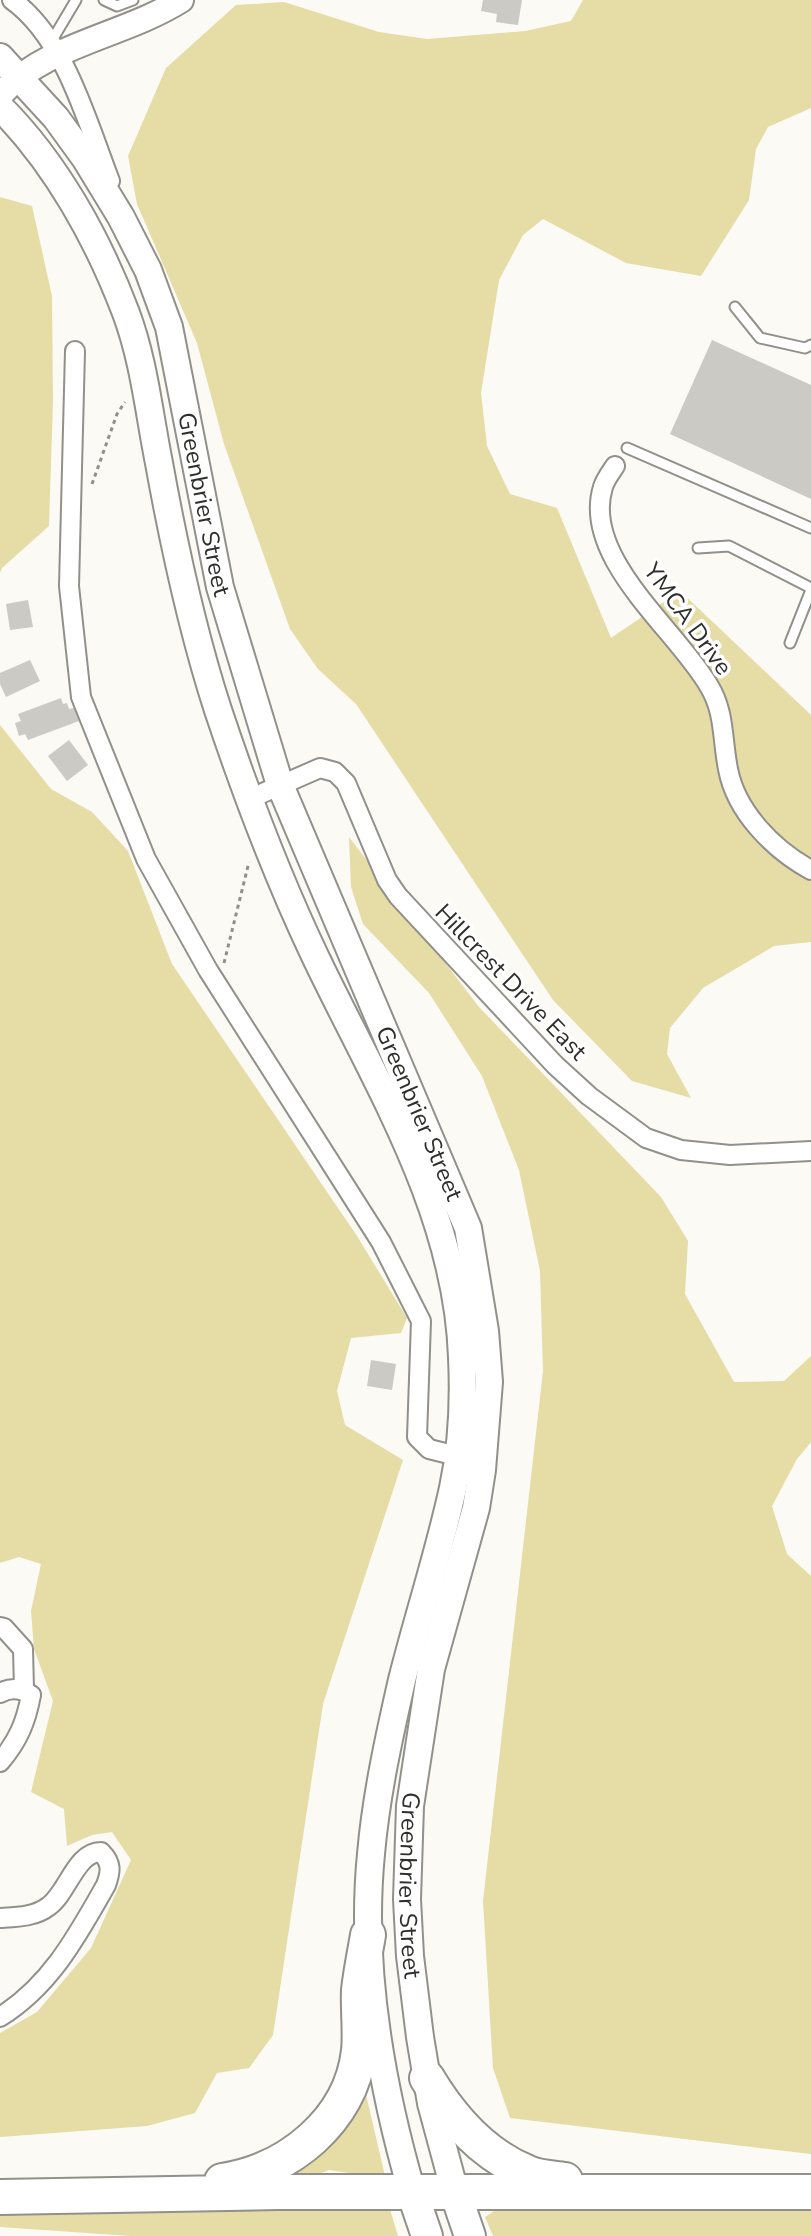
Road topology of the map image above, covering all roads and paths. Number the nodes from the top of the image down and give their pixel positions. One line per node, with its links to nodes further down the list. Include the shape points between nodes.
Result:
1 (12, 0): 7 (street)
2 (76, 0): 7 (lane)
3 (104, 0): 6 (lane)
4 (133, 0): 6 (lane)
5 (180, 0): 6 (street)
6 (122, 16): 7 (street)
7 (54, 48): 9 (street); 12 (street)
8 (0, 57): 9 (main road, Greenbrier Street)
9 (19, 77): 10 (street); 12 (main road, Greenbrier Street, via 85,158)
10 (0, 95)
11 (0, 107): 16 (main road, Greenbrier Street, via 43,159 81,218 125,310)
12 (134, 245): 25 (main road, Greenbrier Street, via 169,327 220,587)
13 (735, 307): 14 (lane, via 760,338)
14 (811, 345)
15 (75, 351): 29 (street, via 69,586 81,697 146,859)
16 (143, 374): 19 (path, via 117,414); 26 (main road, Greenbrier Street, via 183,581)
17 (627, 448): 20 (lane)
18 (615, 466): 28 (street, YMCA Drive, via 603,487 600,522 617,562 713,693 722,714 728,769 748,814 781,849)
19 (89, 493)
20 (811, 528)
21 (698, 548): 22 (lane, via 729,546)
22 (811, 589): 23 (lane)
23 (808, 609): 24 (lane)
24 (790, 643)
25 (280, 785): 26 (street, Hillcrest Drive East); 30 (street, Hillcrest Drive East, via 320,768 335,772 346,783 387,880 418,921 555,1065 646,1138 681,1150 730,1155); 39 (main road, Greenbrier Street, via 454,1190 468,1228 485,1331 489,1382 476,1508 431,1669 410,1806 410,1956)
26 (249, 799): 27 (main road, Greenbrier Street)
27 (258, 826): 29 (path); 31 (main road, Greenbrier Street, via 441,1227 461,1332)
28 (811, 870)
29 (219, 986): 31 (street, via 381,1242 415,1306 421,1321 417,1437 429,1449)
30 (811, 1151)
31 (457, 1456): 37 (main road, Greenbrier Street, via 378,1799)
32 (0, 1627): 33 (street, via 23,1649)
33 (24, 1689): 34 (street); 35 (street, via 31,1695 26,1723)
34 (0, 1693)
35 (0, 1762)
36 (0, 1918): 38 (street, via 48,1907 94,1852 109,1860 106,1885 48,1977)
37 (368, 1935): 40 (main road, Greenbrier Street, via 385,2085); 43 (highway, via 353,2076 318,2135 269,2167 239,2178)
38 (0, 2017)
39 (427, 2078): 41 (main road, Greenbrier Street); 44 (highway, via 445,2109 497,2156 529,2174)
40 (412, 2192): 41 (highway); 43 (highway); 46 (main road, Greenbrier Street)
41 (455, 2192): 44 (highway); 47 (main road, Greenbrier Street)
42 (811, 2192): 44 (highway)
43 (132, 2194): 45 (highway)
44 (612, 2194)
45 (0, 2197)
46 (427, 2236)
47 (470, 2236)

